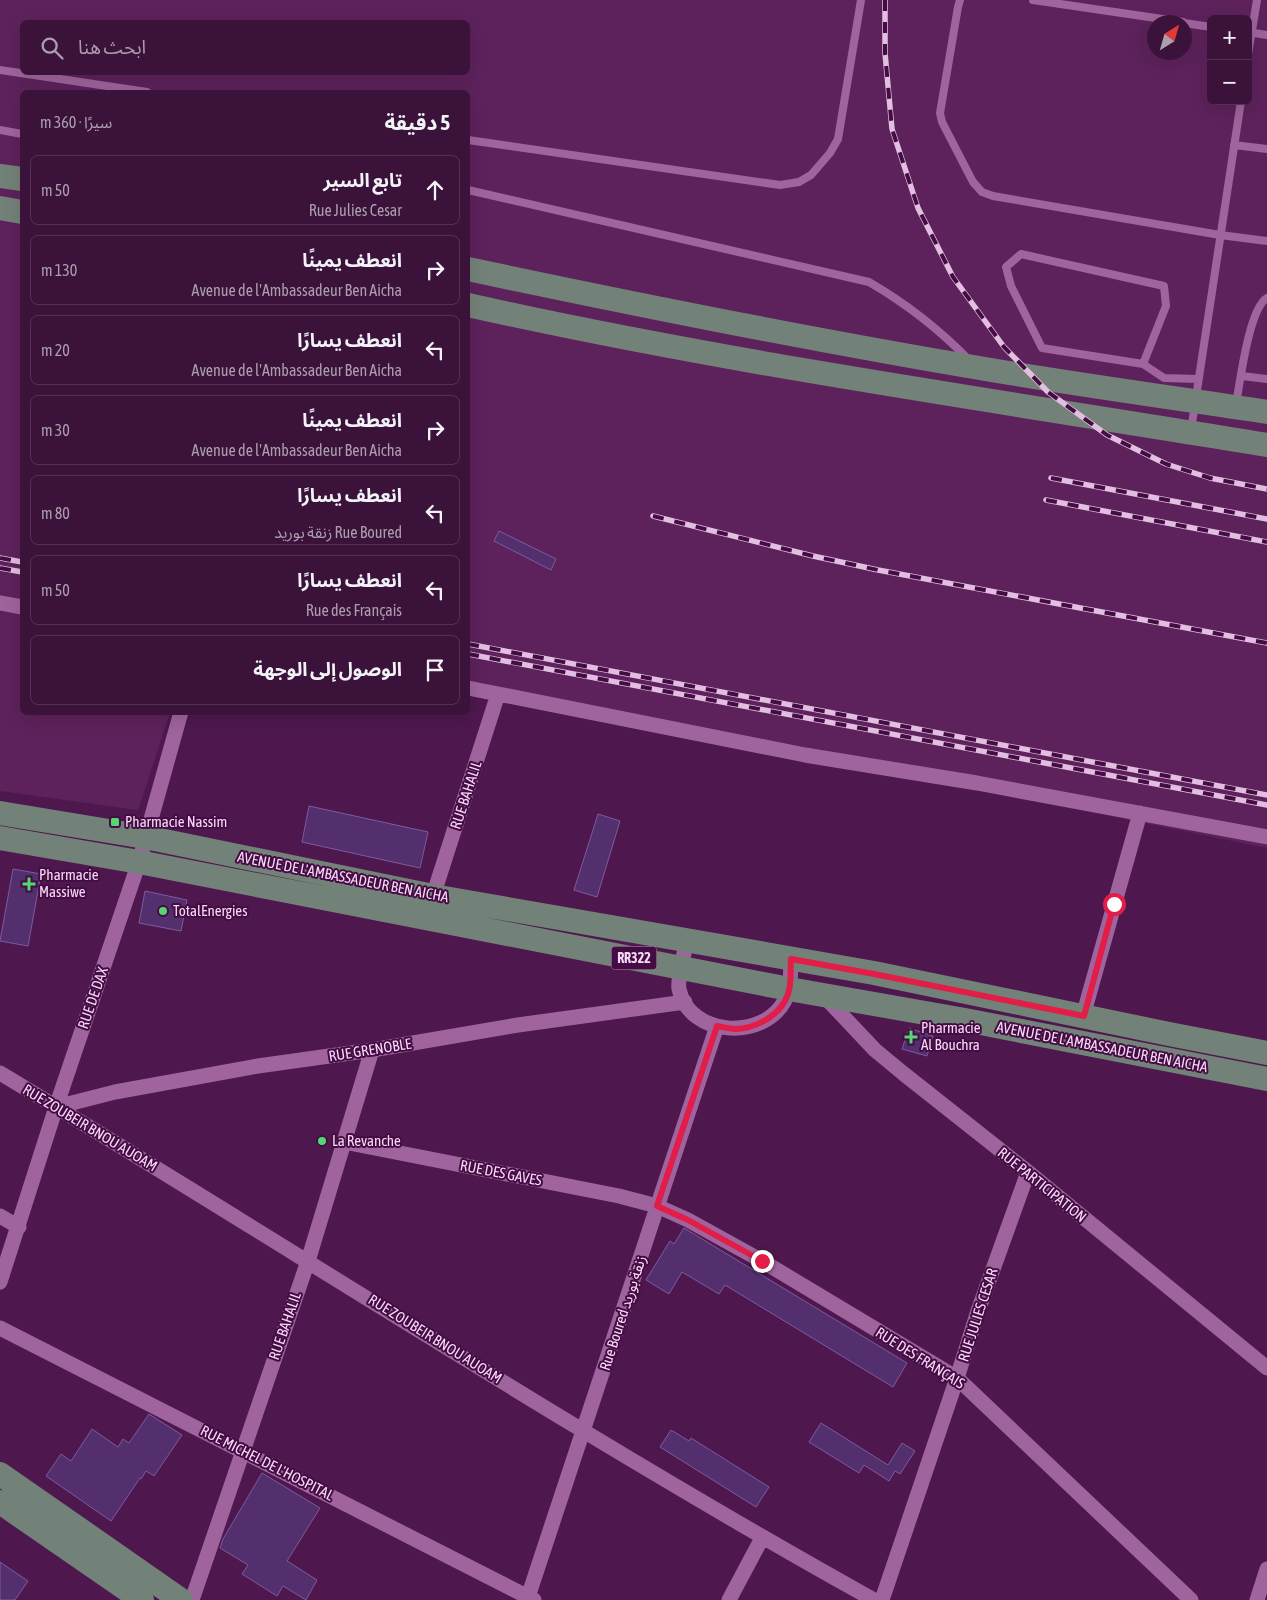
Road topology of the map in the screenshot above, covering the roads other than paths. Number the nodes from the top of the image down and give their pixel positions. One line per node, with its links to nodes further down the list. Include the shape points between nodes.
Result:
1 (861, 0): 18 (lane, via 838,139 822,164 799,182 780,184)
2 (960, 0): 26 (lane, via 940,113 945,131 977,188 993,196)
3 (1033, 0): 5 (lane)
4 (1257, 0): 7 (lane)
5 (1147, 17)
6 (1192, 24): 8 (lane)
7 (1252, 24)
8 (1207, 26)
9 (1252, 33): 10 (lane)
10 (1267, 35)
11 (0, 70): 12 (lane)
12 (20, 73)
13 (33, 75): 14 (lane)
14 (134, 90)
15 (1240, 105): 19 (lane)
16 (0, 130): 17 (lane)
17 (20, 134)
18 (470, 140)
19 (1234, 145): 20 (lane); 26 (lane)
20 (1267, 149)
21 (0, 176): 22 (main road)
22 (20, 179)
23 (470, 190): 32 (lane, via 869,282 930,323)
24 (0, 208): 25 (main road)
25 (20, 212)
26 (1220, 235): 27 (lane); 36 (lane)
27 (1267, 241)
28 (470, 269): 32 (main road)
29 (1267, 298): 33 (lane, via 1253,318)
30 (470, 305): 38 (main road, via 610,336)
31 (1143, 364): 31 (lane, via 1042,348 1011,286 1006,267 1021,254 1164,286 1166,306); 36 (lane, via 1164,378)
32 (977, 367): 34 (main road)
33 (1242, 376): 35 (lane); 37 (lane)
34 (1041, 378): 36 (main road); 38 (main road)
35 (1267, 379)
36 (1196, 390): 37 (main road); 40 (lane)
37 (1235, 407): 39 (main road)
38 (1041, 409): 40 (main road)
39 (1267, 412)
40 (1191, 432): 41 (main road)
41 (1267, 445)
42 (0, 602): 43 (street)
43 (20, 606)
44 (470, 688): 45 (street)
45 (498, 694): 48 (street, via 805,755); 53 (street, RUE BAHALIL)
46 (180, 715): 49 (street, RUE DE DAX)
47 (0, 813): 49 (main road, AVENUE DE L'AMBASSADEUR BEN AICHA / RR322)
48 (1140, 813): 50 (street); 60 (street)
49 (144, 837): 52 (street, RUE DE DAX); 53 (main road, AVENUE DE L'AMBASSADEUR BEN AICHA / RR322)
50 (1267, 837)
51 (0, 838): 52 (main road, AVENUE DE L'AMBASSADEUR BEN AICHA / RR322)
52 (139, 862): 56 (main road, AVENUE DE L'AMBASSADEUR BEN AICHA / RR322); 66 (street, RUE DE DAX)
53 (433, 896): 54 (main road, AVENUE DE L'AMBASSADEUR BEN AICHA / RR322)
54 (687, 940): 55 (main road, AVENUE DE L'AMBASSADEUR BEN AICHA / RR322); 56 (street)
55 (791, 959): 57 (street); 60 (main road, AVENUE DE L'AMBASSADEUR BEN AICHA / RR322)
56 (682, 968): 57 (main road, AVENUE DE L'AMBASSADEUR BEN AICHA / RR322); 59 (street, via 679,989)
57 (789, 989): 58 (main road, AVENUE DE L'AMBASSADEUR BEN AICHA / RR322); 61 (street, via 786,1000 776,1012 757,1025 734,1029)
58 (822, 994): 65 (main road, AVENUE DE L'AMBASSADEUR BEN AICHA / RR322); 68 (street, RUE PARTICIPATION, via 875,1050)
59 (685, 1002): 61 (street, via 693,1012); 62 (street, RUE GRENOBLE, via 518,1025)
60 (1084, 1016): 63 (main road, AVENUE DE L'AMBASSADEUR BEN AICHA / RR322)
61 (717, 1026): 69 (street, Rue Boured زنقة بوريد)
62 (372, 1050): 66 (street, RUE GRENOBLE, via 258,1066 115,1092); 67 (street, RUE BAHALIL)
63 (1267, 1052)
64 (0, 1073): 66 (street, RUE ZOUBEIR BNOU AUOAM)
65 (1267, 1080)
66 (56, 1107): 71 (street, RUE DE DAX); 72 (street, RUE ZOUBEIR BNOU AUOAM)
67 (344, 1142): 69 (street, RUE DES GAVES); 72 (street, RUE BAHALIL)
68 (1028, 1172): 75 (street, RUE PARTICIPATION); 76 (street, RUE JULIES CESAR)
69 (657, 1206): 76 (street, RUE DES FRANÇAIS, via 762,1261); 77 (street, Rue Boured زنقة بوريد)
70 (0, 1216): 71 (street)
71 (19, 1227): 73 (street, RUE DE DAX)
72 (308, 1261): 77 (street, RUE ZOUBEIR BNOU AUOAM); 78 (street, RUE BAHALIL)
73 (0, 1282)
74 (0, 1328): 78 (street, RUE MICHEL DE L'HOSPITAL)
75 (1267, 1368)
76 (957, 1378): 89 (street, RUE JULIES CESAR); 90 (street, RUE DES FRANÇAIS)
77 (584, 1431): 81 (street, RUE ZOUBEIR BNOU AUOAM); 83 (street, Rue Boured زنقة بوريد)
78 (243, 1450): 83 (street, RUE MICHEL DE L'HOSPITAL); 86 (street, RUE BAHALIL)
79 (0, 1474): 85 (main road)
80 (0, 1502): 84 (main road)
81 (762, 1538): 87 (street); 88 (street, RUE ZOUBEIR BNOU AUOAM)
82 (1267, 1569): 91 (street)
83 (530, 1599)
84 (142, 1600)
85 (181, 1600)
86 (192, 1600)
87 (729, 1600)
88 (874, 1600)
89 (882, 1600)
90 (1191, 1600)
91 (1257, 1600)

